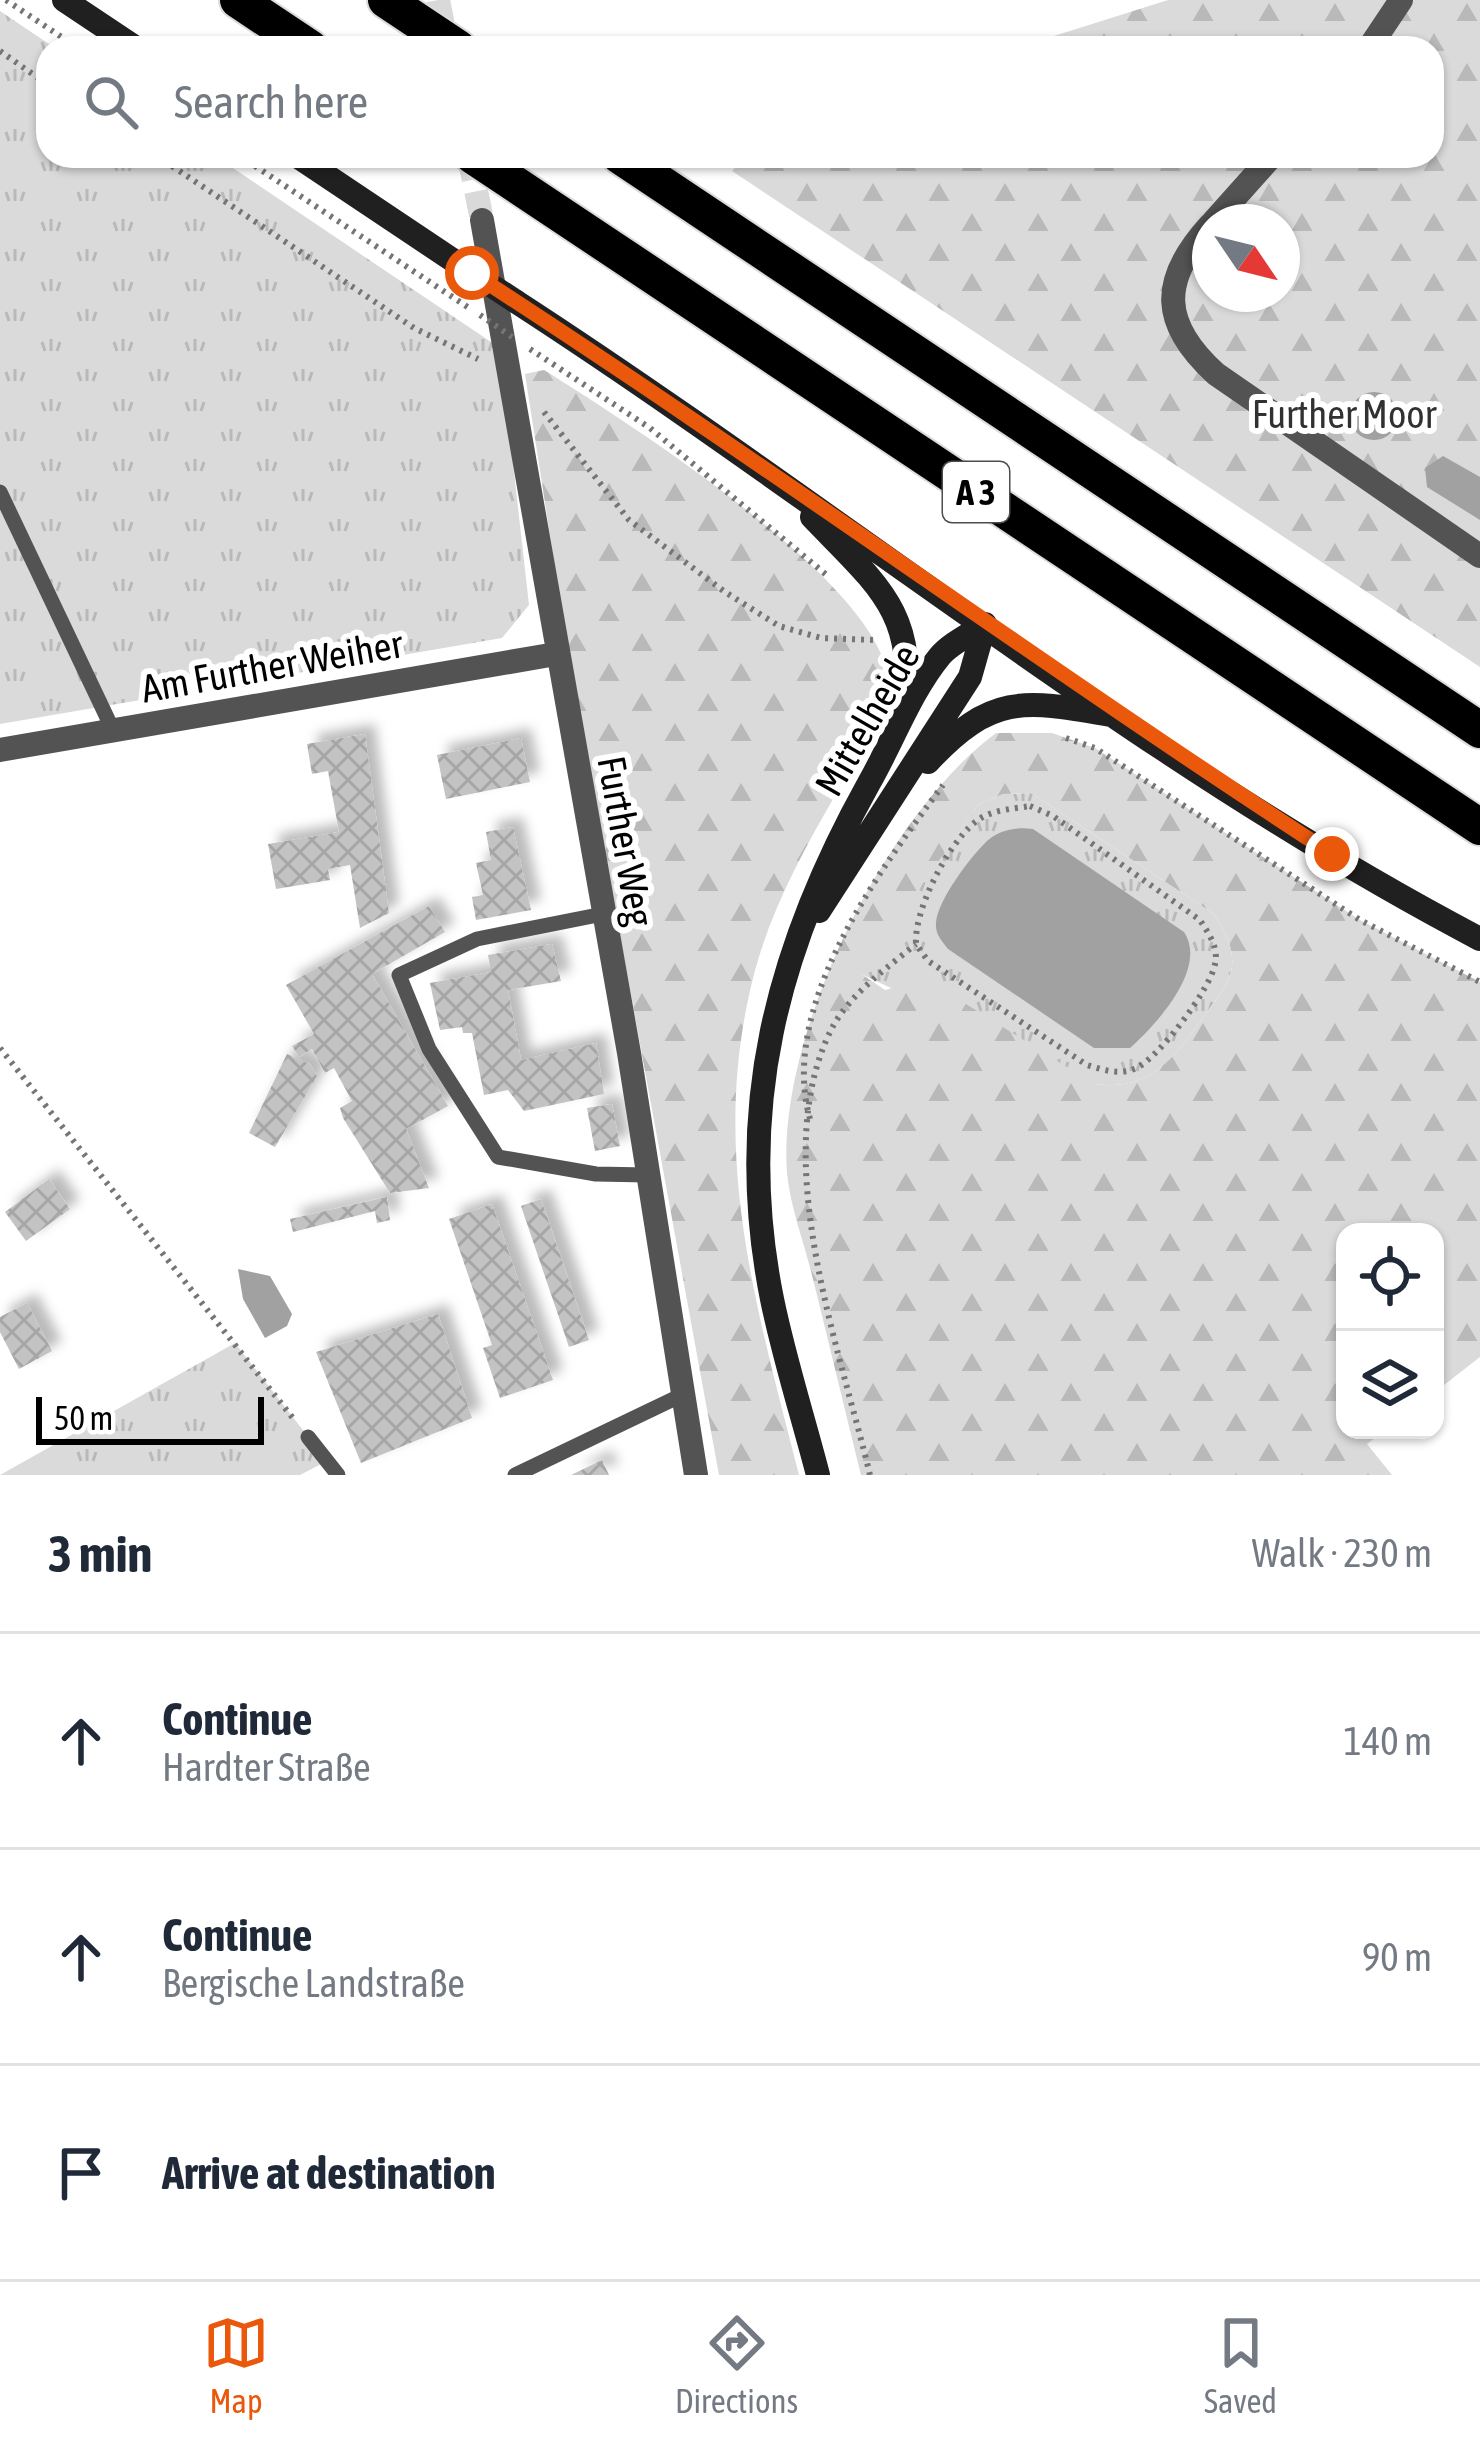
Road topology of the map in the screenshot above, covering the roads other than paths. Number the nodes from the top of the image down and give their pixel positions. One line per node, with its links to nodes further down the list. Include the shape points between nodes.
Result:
1 (64, 0): 5 (main road)
2 (238, 0): 6 (highway)
3 (386, 0): 7 (highway)
4 (1401, 0): 8 (street)
5 (118, 36)
6 (292, 36)
7 (440, 36)
8 (1377, 36)
9 (315, 168): 16 (main road, bridge)
10 (490, 168): 27 (highway, A 3)
11 (638, 168): 24 (highway, A 3)
12 (1261, 168): 13 (street)
13 (1229, 204)
14 (482, 220): 20 (street, Further Weg)
15 (1192, 252): 18 (street, via 1175,278 1172,315 1184,345)
16 (772, 477): 19 (main road); 22 (main road, via 876,589 908,641)
17 (0, 492): 23 (lane)
18 (1480, 556)
19 (985, 624): 21 (main road); 22 (main road, Mittelheide, via 941,654); 26 (main road, Mittelheide, via 970,677)
20 (556, 654): 23 (street, Am Further Weiher); 28 (street, Further Weg)
21 (1120, 716): 26 (main road, via 1020,701 986,712 959,728); 29 (main road)
22 (901, 726): 30 (main road, Mittelheide, via 815,887)
23 (112, 728): 25 (street, Am Further Weiher)
24 (1480, 730)
25 (0, 750)
26 (880, 813): 30 (main road, Mittelheide)
27 (1480, 827)
28 (603, 914): 31 (street, Further Weg); 31 (lane, via 477,939 399,975 428,1048 498,1157)
29 (1480, 940)
30 (791, 957): 37 (main road, Mittelheide, via 770,1022 757,1173 772,1299)
31 (647, 1174): 32 (street, Further Weg)
32 (682, 1395): 35 (lane); 36 (street, Further Weg)
33 (308, 1437): 34 (lane)
34 (338, 1475)
35 (515, 1475)
36 (696, 1475)
37 (818, 1475)

